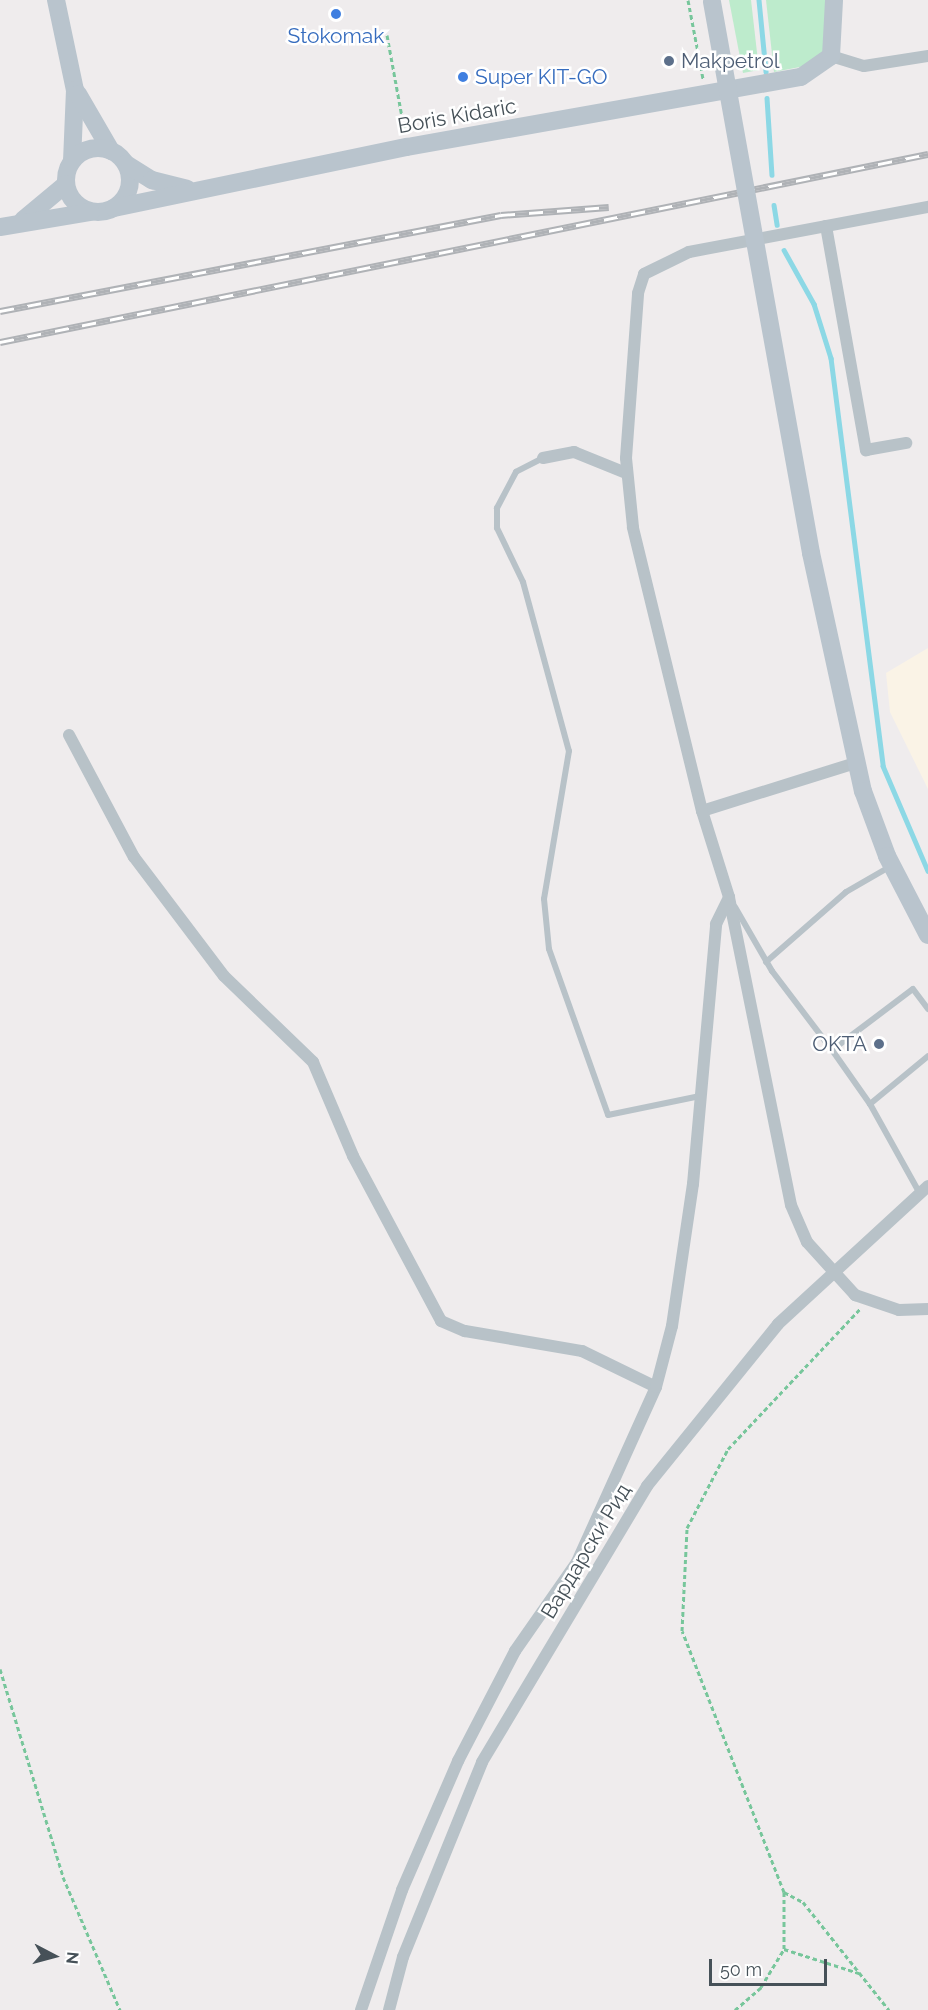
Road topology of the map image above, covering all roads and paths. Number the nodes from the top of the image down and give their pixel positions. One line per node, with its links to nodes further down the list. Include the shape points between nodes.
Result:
1 (56, 0): 8 (street)
2 (688, 0): 9 (path)
3 (834, 0): 6 (street)
4 (712, 1): 26 (street, bridge, via 811,553)
5 (387, 35): 10 (path)
6 (831, 56): 7 (street, via 864,66); 9 (street, Boris Kidaric, via 801,77)
7 (928, 56)
8 (75, 90): 11 (street); 12 (street)
9 (706, 95): 10 (street, Boris Kidaric)
10 (407, 147): 15 (street, Boris Kidaric)
11 (111, 151): 12 (street, via 86,150); 13 (street)
12 (72, 161): 14 (street)
13 (126, 164): 15 (street, via 152,180); 17 (street, via 129,188)
14 (66, 184): 18 (street, via 74,202); 19 (street)
15 (192, 190): 17 (street, Boris Kidaric)
16 (928, 207): 20 (street)
17 (114, 208): 18 (street)
18 (91, 212): 19 (street)
19 (23, 220): 21 (street)
20 (826, 226): 22 (street, via 866,450); 24 (street, via 689,252 645,274 638,292)
21 (0, 227)
22 (906, 443)
23 (543, 458): 24 (street, via 574,452); 35 (lane, via 516,472 497,508 497,528 523,582 569,750 544,899 549,949 608,1115)
24 (626, 474): 27 (street, via 633,527)
25 (69, 735): 40 (street, via 134,857 224,976 313,1062 353,1156 441,1321 465,1331 582,1352)
26 (855, 763): 27 (street); 28 (street)
27 (702, 812): 29 (street)
28 (892, 866): 30 (street); 31 (lane, via 846,892)
29 (729, 897): 31 (lane); 35 (street, via 716,924); 39 (street, bridge, via 791,1205 807,1242 855,1295 899,1310)
30 (928, 935)
31 (766, 962): 33 (lane)
32 (928, 1009): 33 (lane, via 913,989)
33 (832, 1050): 36 (lane)
34 (928, 1056): 36 (lane)
35 (704, 1095): 40 (street, via 672,1326)
36 (870, 1104): 37 (lane)
37 (923, 1189): 47 (street, Вардарски Рид, via 778,1324 647,1486 482,1762 403,1957)
38 (864, 1304): 42 (path, via 728,1449 687,1528 682,1631)
39 (928, 1309)
40 (656, 1388): 46 (street, via 577,1562 515,1652 458,1761 402,1890)
41 (0, 1670): 45 (path, via 63,1877)
42 (784, 1892): 43 (path); 44 (path, via 803,1902)
43 (783, 1949): 44 (path); 48 (path, via 761,1987)
44 (864, 1974): 49 (path)
45 (120, 2010)
46 (361, 2010)
47 (389, 2010)
48 (735, 2010)
49 (889, 2010)

